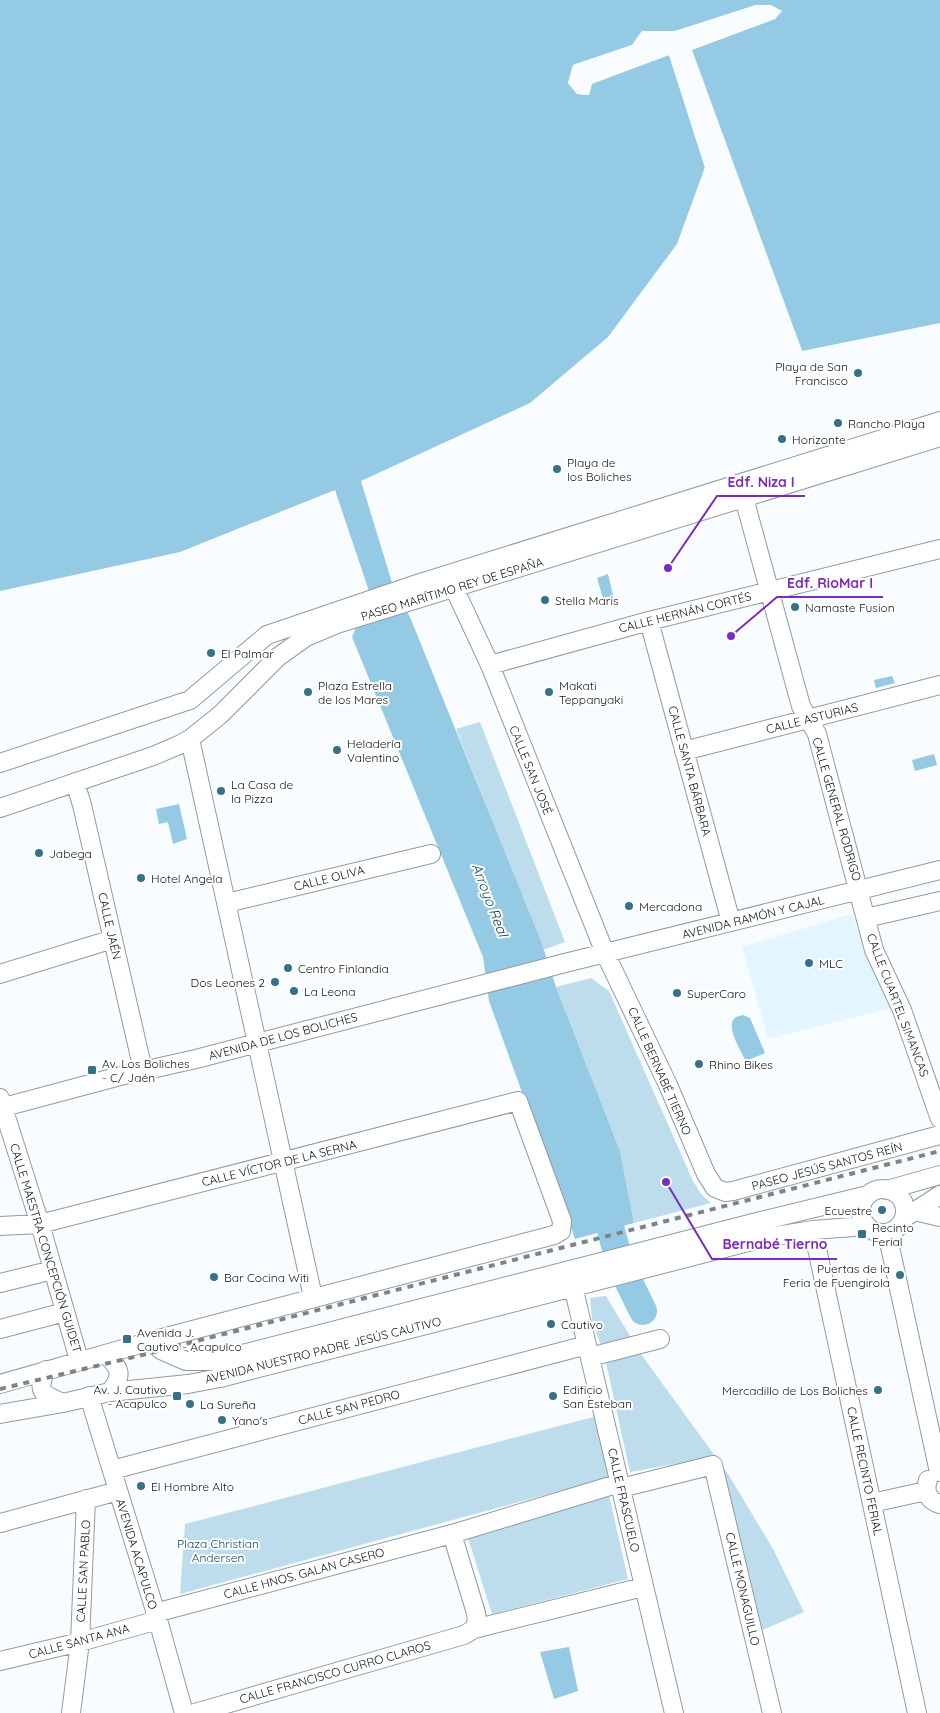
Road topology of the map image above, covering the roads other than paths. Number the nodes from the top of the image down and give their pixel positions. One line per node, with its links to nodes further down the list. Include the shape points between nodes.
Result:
1 (940, 421): 7 (street, via 420,583)
2 (940, 437): 3 (street, PASEO MARÍTIMO REY DE ESPAÑA)
3 (744, 498): 5 (street, PASEO MARÍTIMO REY DE ESPAÑA); 6 (street, CALLE GENERAL RODRIGO)
4 (940, 549): 6 (street, CALLE HERNÁN CORTÉS)
5 (454, 588): 7 (street, PASEO MARÍTIMO REY DE ESPAÑA); 10 (street, CALLE SAN JOSÉ)
6 (770, 591): 9 (street, CALLE HERNÁN CORTÉS); 12 (street, CALLE GENERAL RODRIGO, via 801,706)
7 (413, 594): 8 (street, PASEO MARÍTIMO REY DE ESPAÑA)
8 (336, 618): 13 (street, PASEO MARÍTIMO REY DE ESPAÑA, via 278,657 220,714); 15 (street, via 267,635 190,700)
9 (649, 621): 10 (street, CALLE HERNÁN CORTÉS); 14 (street, CALLE SANTA BÁRBARA)
10 (490, 665): 26 (street, CALLE SAN JOSÉ)
11 (940, 685): 12 (street, CALLE ASTURIAS)
12 (808, 720): 14 (street, CALLE ASTURIAS); 20 (street, CALLE GENERAL RODRIGO, via 816,734)
13 (190, 738): 16 (street, PASEO MARÍTIMO REY DE ESPAÑA, via 153,756); 22 (street)
14 (684, 751): 24 (street, CALLE SANTA BÁRBARA)
15 (0, 763)
16 (75, 782): 17 (street, PASEO MARÍTIMO REY DE ESPAÑA); 25 (street, CALLE JAÉN)
17 (0, 808)
18 (431, 854): 22 (street, CALLE OLIVA)
19 (940, 870): 20 (street, AVENIDA RAMÓN Y CAJAL)
20 (859, 890): 23 (street, CALLE CUARTEL SIMANCAS); 24 (street, AVENIDA RAMÓN Y CAJAL)
21 (940, 901): 23 (street)
22 (227, 903): 29 (street)
23 (866, 918): 32 (street, CALLE CUARTEL SIMANCAS, via 874,950 902,1010)
24 (731, 922): 26 (street, AVENIDA RAMÓN Y CAJAL)
25 (113, 939): 28 (street); 30 (street, CALLE JAÉN)
26 (605, 953): 27 (street, AVENIDA RAMÓN Y CAJAL); 36 (street, CALLE BERNABÉ TIERNO)
27 (565, 963): 29 (street, AVENIDA DE LOS BOLICHES)
28 (0, 974)
29 (257, 1043): 30 (street, AVENIDA DE LOS BOLICHES); 34 (street)
30 (143, 1070): 31 (street, AVENIDA DE LOS BOLICHES)
31 (1, 1104): 42 (street, CALLE MAESTRA CONCEPCIÓN GUIDET)
32 (940, 1119)
33 (940, 1135): 36 (street, PASEO JESÚS SANTOS REÍN, via 732,1191)
34 (282, 1163): 42 (street, CALLE VÍCTOR DE LA SERNA); 51 (street); 51 (street, CALLE VÍCTOR DE LA SERNA, via 518,1102 562,1221 560,1231 554,1235)
35 (940, 1175): 37 (street)
36 (715, 1188)
37 (888, 1190): 38 (street); 40 (street, via 900,1197)
38 (868, 1195): 44 (street, via 861,1213); 47 (street)
39 (940, 1195): 40 (street)
40 (909, 1214): 41 (street); 46 (street, via 898,1228)
41 (940, 1217)
42 (40, 1224): 43 (street, CALLE VÍCTOR DE LA SERNA); 48 (street, CALLE MAESTRA CONCEPCIÓN GUIDET)
43 (0, 1226)
44 (867, 1226): 45 (street); 46 (street, via 873,1231)
45 (813, 1230): 47 (street); 72 (street, CALLE RECINTO FERIAL)
46 (887, 1233): 67 (street)
47 (673, 1252): 49 (street)
48 (53, 1270): 50 (street); 52 (street, CALLE MAESTRA CONCEPCIÓN GUIDET)
49 (579, 1279): 55 (street, AVENIDA NUESTRO PADRE JESÚS CAUTIVO, via 215,1361 186,1361 161,1350); 56 (street, CALLE FRASCUELO); 61 (street, AVENIDA NUESTRO PADRE JESÚS CAUTIVO, via 220,1378)
50 (0, 1283)
51 (313, 1297): 55 (street)
52 (65, 1312): 53 (street); 58 (street, CALLE MAESTRA CONCEPCIÓN GUIDET)
53 (0, 1329)
54 (660, 1339): 56 (street, CALLE SAN PEDRO)
55 (151, 1341): 57 (street)
56 (588, 1351): 66 (street, CALLE SAN PEDRO); 68 (street, CALLE FRASCUELO)
57 (106, 1354): 58 (street); 61 (street, via 119,1372 119,1381)
58 (79, 1360): 59 (street)
59 (46, 1370): 60 (street); 63 (street, via 41,1388 47,1397)
60 (0, 1384)
61 (110, 1392): 62 (street, AVENIDA NUESTRO PADRE JESÚS CAUTIVO)
62 (90, 1396): 63 (street, AVENIDA NUESTRO PADRE JESÚS CAUTIVO); 66 (street, AVENIDA ACAPULCO)
63 (63, 1403): 64 (street, AVENIDA NUESTRO PADRE JESÚS CAUTIVO)
64 (0, 1414)
65 (714, 1465): 68 (street, CALLE HNOS. GALAN CASERO); 85 (street, CALLE MONAGUILLO)
66 (112, 1470): 69 (street, AVENIDA ACAPULCO)
67 (939, 1472): 70 (street, via 927,1481)
68 (621, 1485): 75 (street, CALLE HNOS. GALAN CASERO); 76 (street, CALLE FRASCUELO)
69 (118, 1490): 71 (street); 77 (street, AVENIDA ACAPULCO)
70 (926, 1491): 72 (street); 73 (street, via 931,1500)
71 (86, 1499): 74 (street); 79 (street, CALLE SAN PABLO)
72 (872, 1503): 86 (street, CALLE RECINTO FERIAL)
73 (940, 1504)
74 (0, 1523)
75 (452, 1534): 77 (street, CALLE HNOS. GALAN CASERO); 78 (street, via 476,1613)
76 (643, 1586): 78 (street, CALLE FRANCISCO CURRO CLAROS); 84 (street, CALLE FRASCUELO)
77 (156, 1617): 79 (street, CALLE SANTA ANA); 82 (street, AVENIDA ACAPULCO)
78 (474, 1629): 83 (street, CALLE FRANCISCO CURRO CLAROS, via 464,1635)
79 (80, 1642): 80 (street, CALLE SANTA ANA); 81 (street, CALLE SAN PABLO)
80 (0, 1661)
81 (72, 1713)
82 (184, 1713)
83 (195, 1713)
84 (674, 1713)
85 (772, 1713)
86 (917, 1713)

